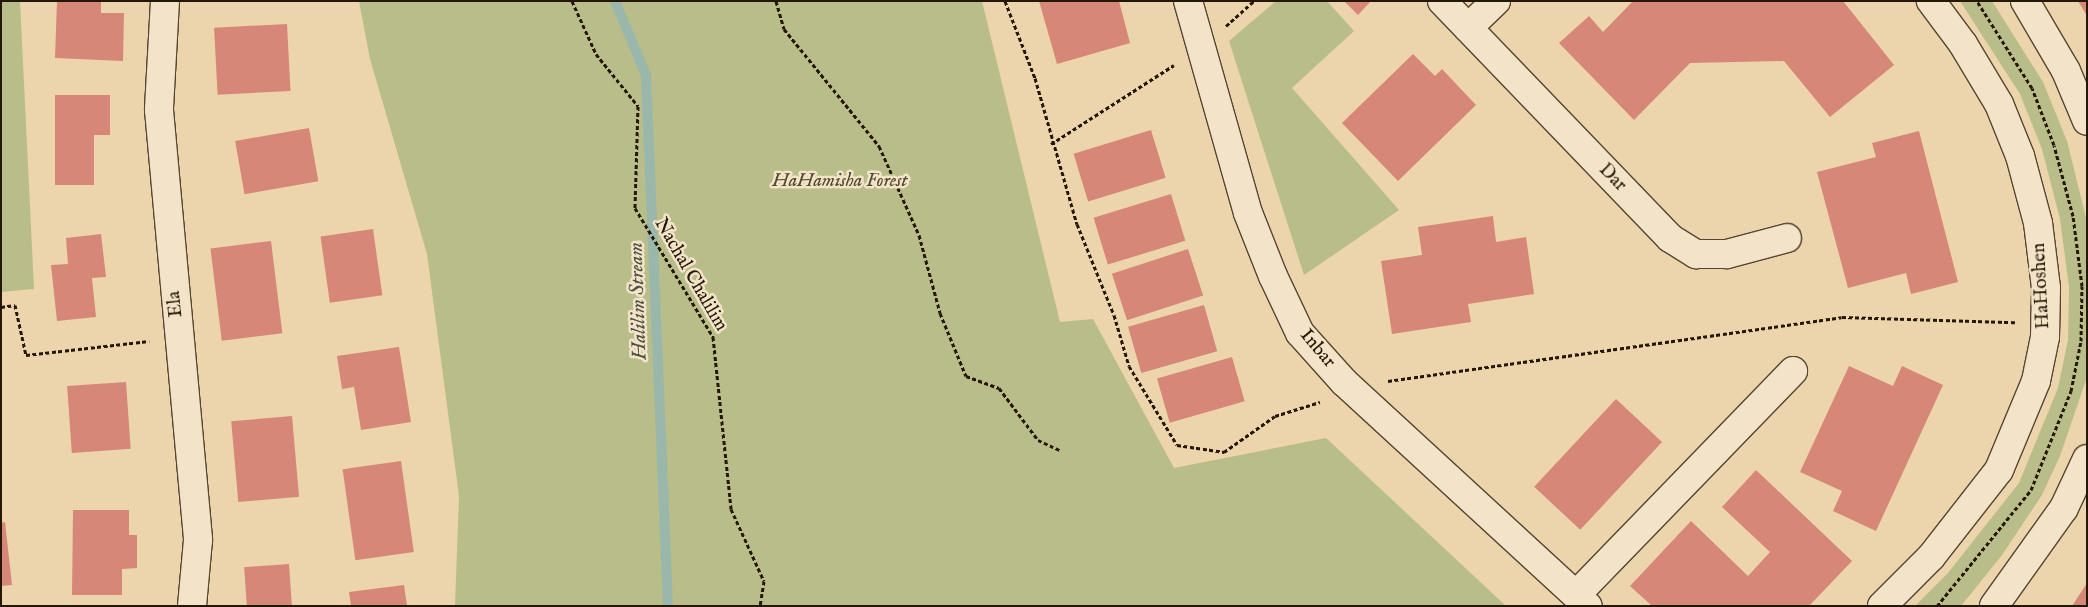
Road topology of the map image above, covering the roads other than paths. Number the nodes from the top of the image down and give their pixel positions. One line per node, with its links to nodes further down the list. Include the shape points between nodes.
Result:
1 (165, 1): 13 (street, Ela, via 159,110 198,540)
2 (1188, 1): 12 (street, Inbar, via 1248,213 1300,333 1354,390)
3 (1442, 1): 7 (street, Dar)
4 (1496, 1): 7 (street)
5 (1931, 1): 14 (street, HaHoshen, via 1963,44 2000,104 2020,156 2038,223 2046,288 2045,323 2036,381 1999,470 1931,557)
6 (2024, 1): 8 (street, via 2066,71)
7 (1468, 28): 9 (street, Dar, via 1670,238 1696,254 1727,254)
8 (2087, 122)
9 (1787, 238)
10 (1793, 371): 12 (street)
11 (2087, 459): 15 (street, via 2064,508)
12 (1582, 600)
13 (192, 606)
14 (1882, 606)
15 (1994, 606)

